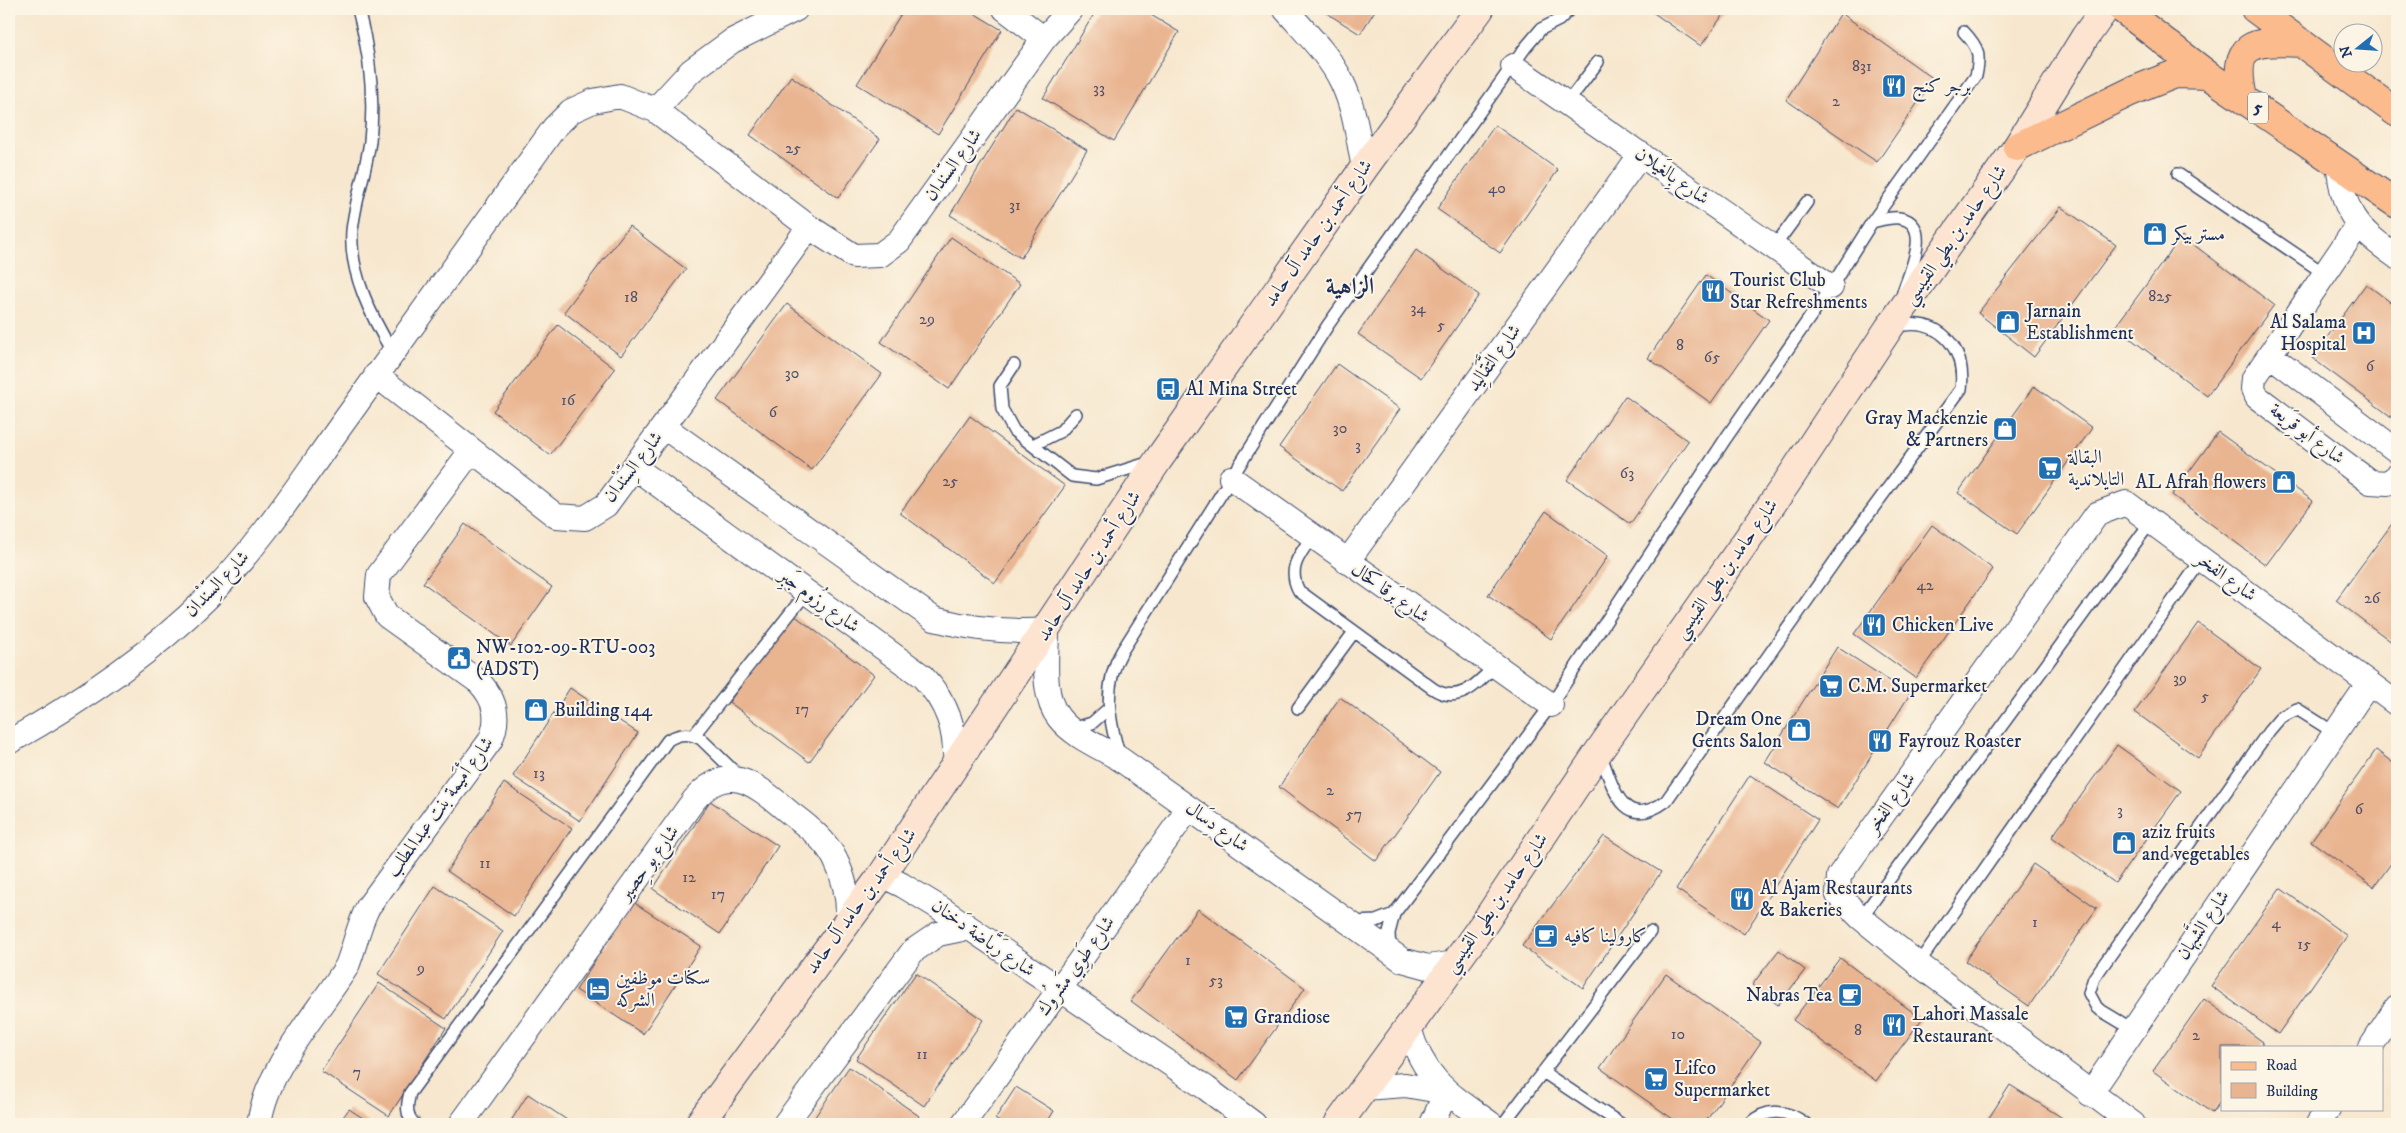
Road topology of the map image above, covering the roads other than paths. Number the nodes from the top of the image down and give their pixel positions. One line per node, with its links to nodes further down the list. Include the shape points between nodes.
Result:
1 (358, 9): 37 (lane, via 368,46 372,88 370,141 352,232 354,254 365,298)
2 (796, 9): 20 (street, via 732,41 691,71)
3 (1005, 9): 13 (street)
4 (1071, 9): 13 (street, شارع السِّنْدان)
5 (1286, 9): 25 (street, via 1342,81 1354,112)
6 (1480, 9): 25 (main road, شارع أحمد بن حامد آل حامد)
7 (1570, 9): 16 (lane, via 1559,20 1541,29)
8 (2105, 9): 22 (main road, شارع حامد بن بطي القبيسي)
9 (2122, 9): 17 (main road, 5)
10 (2255, 9): 14 (main road)
11 (2283, 9): 14 (main road)
12 (1964, 32): 29 (lane, via 1976,45 1979,61 1976,76)
13 (1044, 39): 31 (street, شارع السِّنْدان, via 899,241 880,255 854,256)
14 (2302, 43): 18 (main road, via 2270,42 2247,49 2239,69); 21 (main road)
15 (1598, 62): 19 (lane)
16 (1513, 66): 19 (street, شارع بِالغَيلان); 49 (lane, via 1328,325)
17 (2208, 75): 18 (main road, 5); 22 (main road, via 2176,74 2130,92)
18 (2243, 98): 24 (main road, 5)
19 (1567, 103): 23 (street, شارع بِالغَيلان)
20 (655, 110): 31 (street, شارع السِّنْدان); 37 (street, شارع السِّنْدان, via 620,96 593,100 571,111 554,128)
21 (2397, 114)
22 (2017, 147): 36 (main road, شارع حامد بن بطي القبيسي)
23 (1640, 154): 32 (street, شارع بِالغَيلان); 53 (street, شارع التَّقَالِيد)
24 (2338, 162): 28 (main road, 5); 30 (street, via 2341,188 2348,210)
25 (1364, 168): 46 (main road, شارع أحمد بن حامد آل حامد)
26 (2178, 174): 34 (lane)
27 (1807, 202): 32 (lane)
28 (2397, 204)
29 (1872, 222): 35 (lane); 36 (lane, via 1901,218 1911,224 1917,234 1918,249)
30 (2358, 225): 33 (street); 34 (street, شارع أبو قِرَيعة)
31 (809, 227): 42 (street, شارع السِّنْدان)
32 (1774, 247): 35 (street, شارع بِالغَيلان)
33 (2397, 257)
34 (2325, 274): 38 (street, شارع أبو قِرَيعة)
35 (1832, 287): 60 (lane, via 1726,438)
36 (1889, 328): 67 (main road, شارع حامد بن بطي القبيسي, via 1786,484); 67 (lane, via 1911,322 1922,323 1948,337 1964,372 1961,388 1666,801 1643,813 1627,808 1619,801)
37 (393, 352): 40 (street, شارع السِّنْدان)
38 (2270, 355): 45 (street); 48 (street, شارع أبو قِرَيعة, via 2252,384 2257,397 2370,482 2383,484 2394,481)
39 (1014, 365): 43 (lane, via 1000,386 1002,409 1014,431)
40 (376, 375): 44 (street, شارع السِّنْدان); 66 (street, شارع السِّنْدان, via 265,533 207,598 144,653 96,689)
41 (1076, 414): 43 (lane, via 1061,431)
42 (664, 427): 47 (street, شارع السِّنْدان); 55 (street, via 934,619 1002,631)
43 (1033, 445): 46 (lane, via 1072,476 1096,479)
44 (471, 451): 47 (street, شارع السِّنْدان, via 556,516 585,518 606,505); 93 (street, شارع أمَيمة بنت عبدالمطلب, via 379,575 377,597 387,616 479,682 488,692 496,716 495,729 490,741 368,907 348,966 277,1071 264,1099)
45 (2397, 451)
46 (1158, 460): 55 (main road, شارع أحمد بن حامد آل حامد)
47 (634, 467): 54 (street, شارع رِزُوم جَبِر)
48 (2397, 476)
49 (1231, 478): 51 (street, شارع بَرقا كحال); 62 (lane, via 1116,662 1109,688)
50 (2150, 523): 52 (street, شارع الفخر); 74 (lane); 74 (street, شارع الفخر, via 2126,503 2097,514 1839,876 1838,895)
51 (1312, 537): 53 (street, شارع بَرقا كحال); 56 (lane, via 1296,560 1295,584 1305,596)
52 (2202, 559): 58 (street, شارع الفخر); 81 (lane)
53 (1347, 562): 57 (street, شارع بَرقا كحال)
54 (807, 592): 65 (lane); 69 (street, شارع رِزُوم جَبِر, via 922,676 936,691 953,727)
55 (1047, 630): 63 (street, شارع دِسَال, via 1050,700 1058,717); 69 (main road, شارع أحمد بن حامد آل حامد)
56 (1354, 632): 57 (lane, via 1443,694 1467,692); 61 (lane)
57 (1495, 666): 60 (street, شارع بَرقا كحال)
58 (2369, 682): 59 (street, شارع الفخر); 64 (street, شارع الشَّبهان)
59 (2397, 704)
60 (1551, 705): 73 (lane)
61 (1298, 708)
62 (1108, 709): 63 (lane, via 1092,723); 68 (lane)
63 (1072, 729): 68 (street, شارع دِسَال)
64 (2335, 733): 85 (street, شارع الشَّبهان); 85 (lane, via 2297,709 2281,717 2094,978 2089,993 2097,1008)
65 (694, 736): 70 (lane, via 701,739); 94 (lane, via 677,736 668,740 410,1093 408,1112)
66 (9, 742)
67 (1599, 750): 80 (main road, شارع حامد بن بطي القبيسي)
68 (1120, 759): 71 (street, شارع دِسَال)
69 (956, 767): 72 (main road, شارع أحمد بن حامد آل حامد)
70 (742, 780): 75 (street, شارع بو حِصير, via 756,784 824,843 834,857 846,888); 95 (street, شارع بو حِصير, via 715,782 694,800)
71 (1189, 808): 76 (street, شارع دِسَال); 82 (street, شارع طَوِي مَشرُوك)
72 (882, 875): 75 (main road, شارع أحمد بن حامد آل حامد); 77 (street, شارع رَبَّاضة دَخنان, via 921,895)
73 (1394, 914): 76 (lane, via 1367,922); 79 (lane, via 1389,933)
74 (1861, 918): 81 (street, شارع الفخر)
75 (848, 921): 96 (main road, شارع أحمد بن حامد آل حامد)
76 (1347, 922): 79 (street, شارع دِسَال)
77 (967, 928): 82 (street, شارع رَبَّاضة دَخنان); 97 (street, via 938,934 912,951)
78 (1650, 932): 87 (lane)
79 (1390, 952): 80 (street, شارع دِسَال, via 1402,960 1422,966)
80 (1456, 963): 84 (main road, شارع حامد بن بطي القبيسي)
81 (1918, 964): 91 (street, شارع الفخر)
82 (1059, 990): 88 (street, شارع رَبَّاضة دَخنان); 98 (street, شارع طَوِي مَشرُوك)
83 (2397, 1007): 86 (street)
84 (1409, 1028): 89 (main road, شارع حامد بن بطي القبيسي); 90 (street, via 1423,1063)
85 (2132, 1029): 91 (street, شارع الشَّبهان)
86 (2371, 1046)
87 (1543, 1072): 104 (lane); 105 (lane)
88 (1206, 1088): 99 (street, شارع رَبَّاضة دَخنان); 100 (street, شارع رَبَّاضة دَخنان)
89 (1364, 1088): 90 (street, via 1405,1085); 101 (main road, شارع حامد بن بطي القبيسي)
90 (1446, 1092): 102 (street); 103 (street)
91 (2090, 1094): 108 (street, شارع الفخر)
92 (2327, 1110): 109 (street)
93 (259, 1124)
94 (415, 1124)
95 (461, 1124)
96 (699, 1124)
97 (785, 1124)
98 (963, 1124)
99 (1227, 1124)
100 (1254, 1124)
101 (1338, 1124)
102 (1432, 1124)
103 (1491, 1124)
104 (1504, 1124)
105 (1621, 1124)
106 (1749, 1124): 107 (lane, via 1765,1114 1779,1111 1796,1116)
107 (1806, 1124)
108 (2133, 1124)
109 (2318, 1124)

